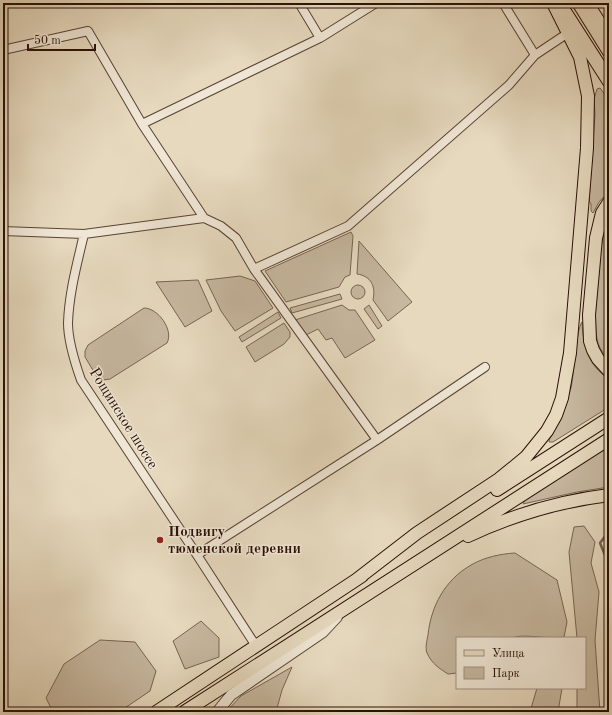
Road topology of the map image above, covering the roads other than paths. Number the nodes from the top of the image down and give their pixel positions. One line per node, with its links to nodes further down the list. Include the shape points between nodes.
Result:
1 (299, 3): 10 (street)
2 (376, 3): 10 (street)
3 (503, 3): 13 (street)
4 (553, 3): 8 (main road)
5 (559, 3): 14 (highway)
6 (579, 3): 12 (highway)
7 (587, 3): 9 (main road)
8 (568, 34): 13 (street); 28 (main road, via 584,69 589,118 570,353 566,381 556,415 536,446 511,470 417,532)
9 (609, 37)
10 (320, 38): 15 (street)
11 (3, 50): 15 (street, via 88,31)
12 (609, 51)
13 (535, 55): 20 (street, via 509,84 348,226)
14 (609, 80)
15 (142, 124): 17 (street)
16 (609, 202): 22 (main road, via 600,218 596,238 589,315 593,350)
17 (204, 218): 19 (street); 20 (street, via 221,226 236,238)
18 (3, 231): 19 (street)
19 (84, 234): 27 (street, Рощинское шоссе, via 70,294 68,324 74,360 81,380)
20 (254, 269): 25 (street)
21 (484, 367): 25 (street)
22 (609, 371)
23 (609, 418): 28 (main road)
24 (609, 438): 29 (main road)
25 (378, 440): 27 (street)
26 (609, 495): 29 (main road, via 546,507 484,528)
27 (197, 555): 30 (street, Рощинское шоссе)
28 (356, 580): 30 (main road)
29 (349, 604): 32 (main road); 33 (street, via 323,632 231,695)
30 (256, 646): 31 (main road)
31 (156, 712)
32 (184, 712)
33 (217, 712)

